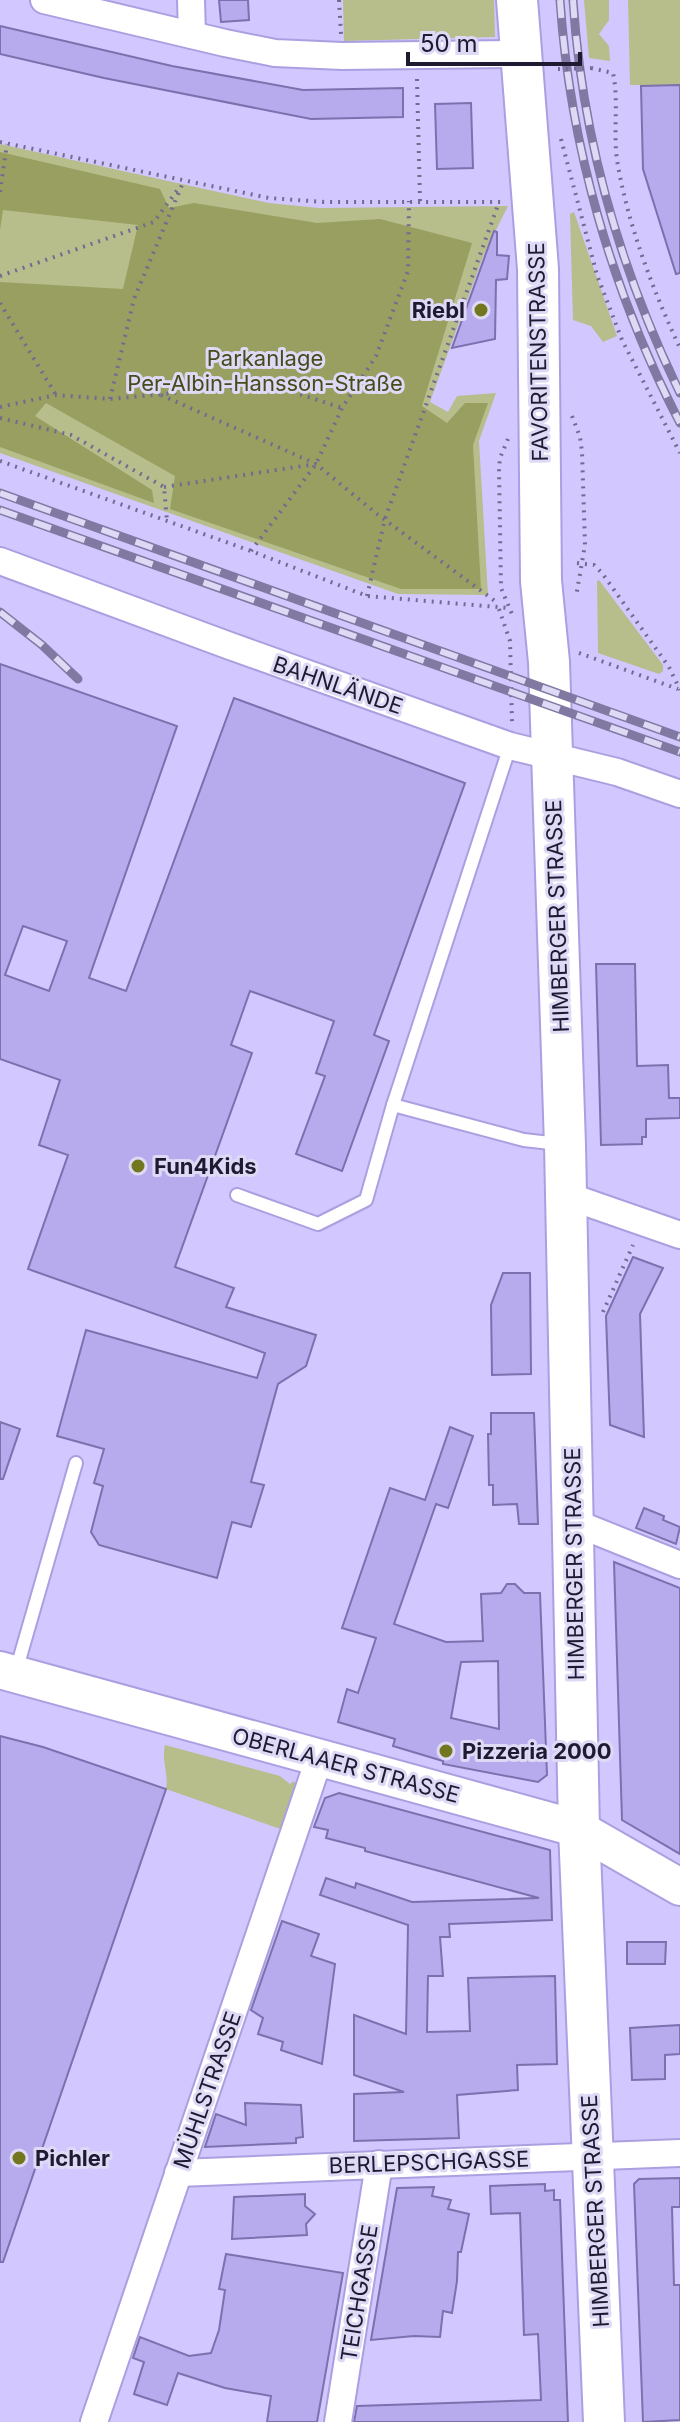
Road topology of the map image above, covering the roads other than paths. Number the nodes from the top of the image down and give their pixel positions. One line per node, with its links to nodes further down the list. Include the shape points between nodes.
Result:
1 (44, 0): 4 (street)
2 (191, 0): 4 (street)
3 (517, 0): 5 (main road, FAVORITENSTRASSE)
4 (192, 35): 5 (street, via 275,53)
5 (519, 54): 7 (main road, FAVORITENSTRASSE, via 537,230 541,581)
6 (0, 561): 8 (street, BAHNLÄNDE)
7 (550, 705): 9 (main road, HIMBERGER STRASSE)
8 (510, 746): 9 (street, BAHNLÄNDE); 11 (lane)
9 (552, 754): 10 (street, BAHNLÄNDE); 12 (main road, HIMBERGER STRASSE)
10 (680, 794)
11 (393, 1105): 12 (lane, via 524,1140); 13 (lane, via 366,1200 318,1224)
12 (565, 1145): 14 (main road, HIMBERGER STRASSE)
13 (237, 1195)
14 (565, 1195): 15 (street); 17 (main road, HIMBERGER STRASSE)
15 (680, 1235)
16 (76, 1463): 19 (lane)
17 (573, 1522): 18 (street); 21 (main road, HIMBERGER STRASSE)
18 (680, 1565)
19 (8, 1672): 20 (main road, OBERLAAER STRASSE)
20 (319, 1759): 21 (main road, OBERLAAER STRASSE); 26 (street, MÜHLSTRASSE)
21 (579, 1829): 22 (main road, OBERLAAER STRASSE); 24 (main road, HIMBERGER STRASSE)
22 (680, 1887)
23 (680, 2153): 24 (street, BERLEPSCHGASSE)
24 (593, 2156): 25 (street, BERLEPSCHGASSE); 29 (main road, HIMBERGER STRASSE)
25 (379, 2164): 26 (street, BERLEPSCHGASSE); 28 (street, TEICHGASSE)
26 (178, 2173): 27 (street, MÜHLSTRASSE)
27 (94, 2422)
28 (338, 2422)
29 (604, 2422)

